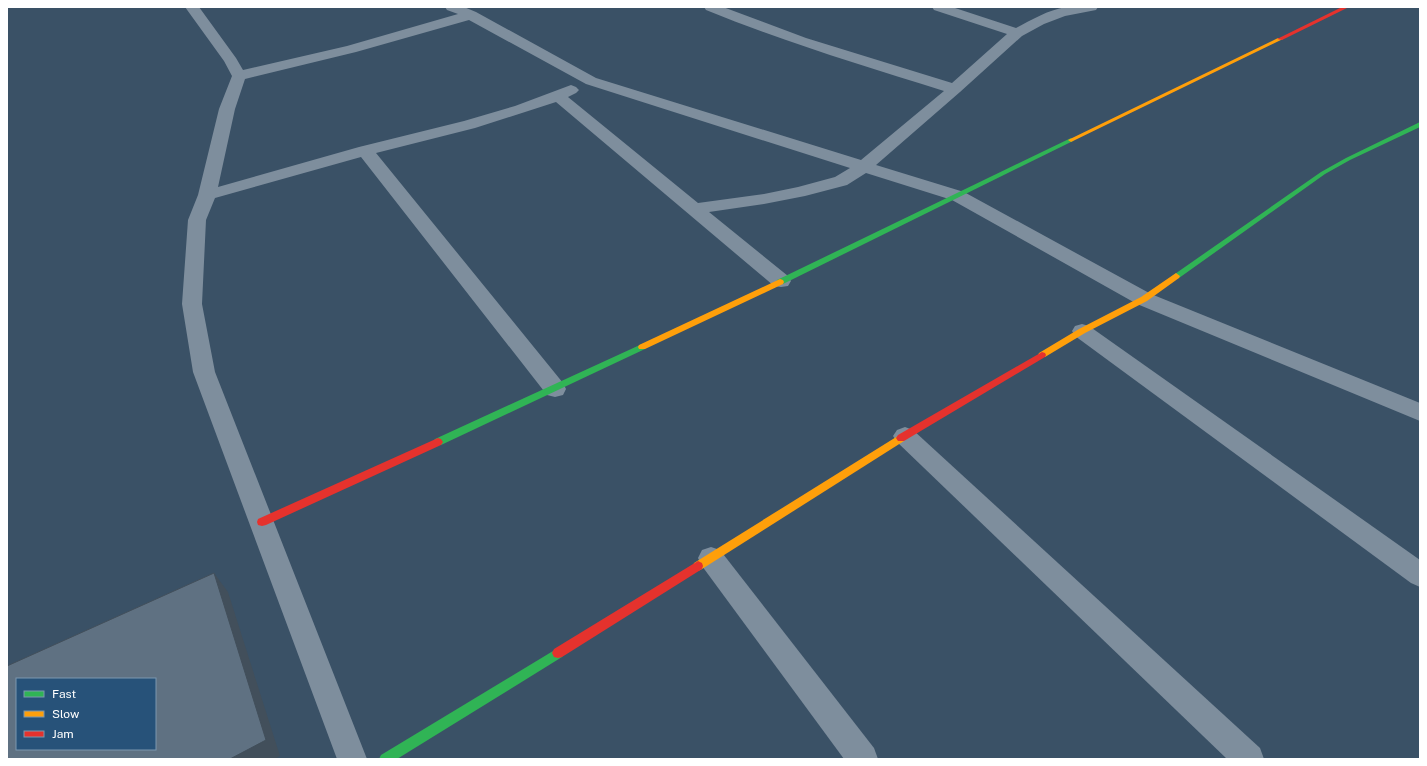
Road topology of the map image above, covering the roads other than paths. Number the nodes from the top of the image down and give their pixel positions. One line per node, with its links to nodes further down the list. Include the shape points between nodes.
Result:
1 (452, 7): 7 (street)
2 (711, 7): 11 (street, via 832,51)
3 (939, 7): 8 (street)
4 (1091, 7): 8 (street, via 1062,12)
5 (1346, 7): 17 (street)
6 (199, 8): 9 (street)
7 (471, 15): 9 (street, via 351,49); 10 (street, via 493,21)
8 (1017, 33): 11 (street)
9 (239, 76): 16 (street, via 227,109)
10 (591, 81): 12 (street); 15 (street)
11 (955, 89): 15 (street)
12 (558, 95): 14 (street, via 512,112 437,134); 18 (street)
13 (1420, 124): 20 (street, via 1323,173)
14 (365, 151): 16 (street); 22 (street)
15 (863, 167): 17 (street); 18 (street, via 841,181 799,192)
16 (207, 195): 25 (street, via 197,220 192,304 204,372)
17 (958, 196): 19 (street); 20 (street)
18 (694, 209): 19 (street)
19 (781, 281): 22 (street)
20 (1144, 298): 21 (street); 23 (street)
21 (1082, 331): 24 (street); 27 (street)
22 (554, 389): 25 (street)
23 (1415, 403)
24 (905, 436): 26 (street); 31 (street)
25 (262, 522): 28 (street)
26 (711, 558): 29 (street); 30 (street)
27 (1420, 576)
28 (352, 759)
29 (385, 759)
30 (863, 759)
31 (1249, 759)

